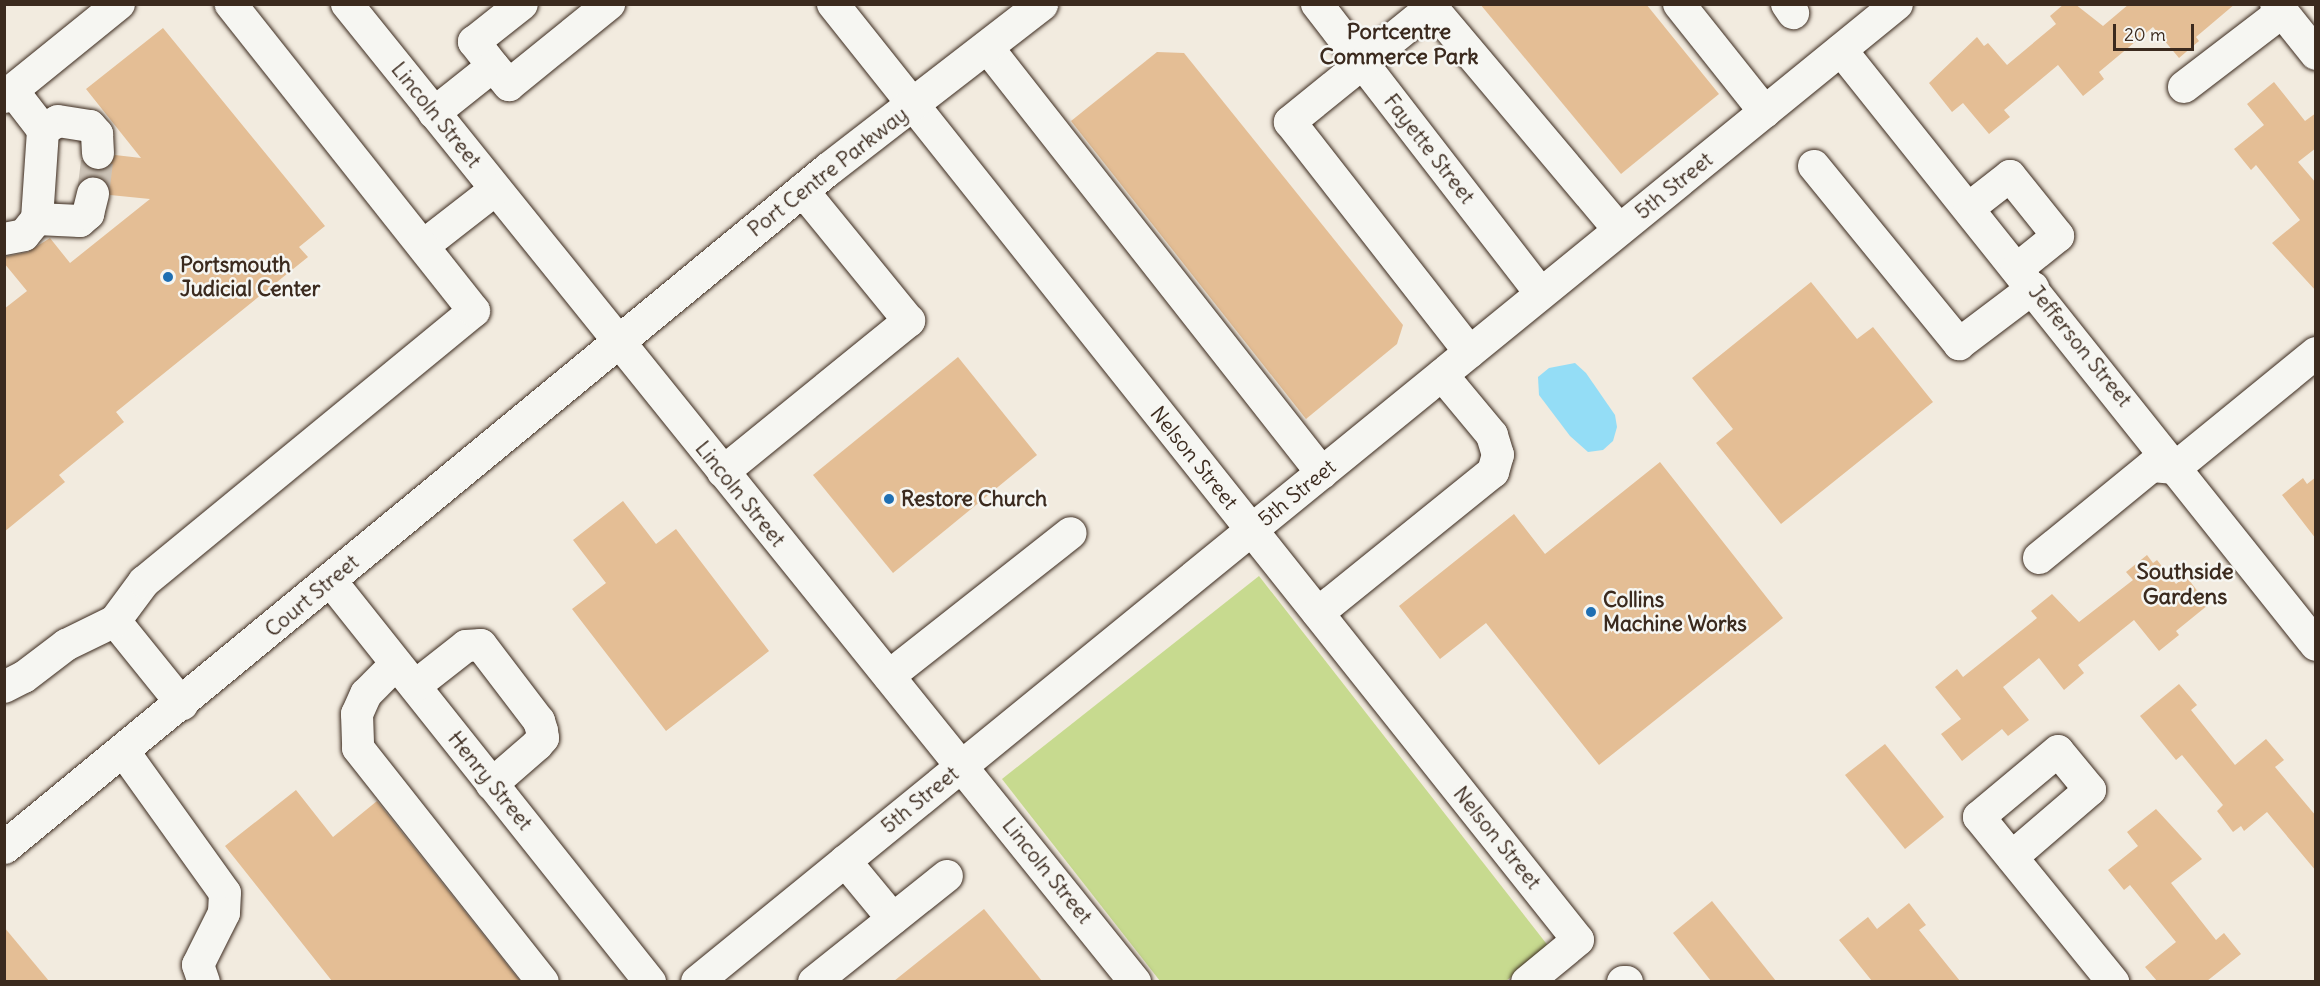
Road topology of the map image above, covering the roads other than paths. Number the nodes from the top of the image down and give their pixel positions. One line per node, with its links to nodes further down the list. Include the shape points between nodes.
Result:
1 (119, 4): 19 (street)
2 (231, 4): 33 (street)
3 (347, 4): 22 (street, Lincoln Street)
4 (522, 4): 17 (street, via 474,42)
5 (609, 4): 17 (street, via 509,84)
6 (833, 4): 20 (street, Nelson Street)
7 (1041, 4): 13 (main road, Port Centre Parkway)
8 (1317, 4): 16 (street, Fayette Street)
9 (1679, 4): 21 (street)
10 (1897, 4): 14 (street, 5th Street)
11 (1431, 6): 16 (street); 31 (street)
12 (2278, 8): 15 (street); 18 (street)
13 (987, 47): 20 (main road, Port Centre Parkway); 42 (street)
14 (1841, 50): 21 (street, 5th Street); 29 (street, Jefferson Street)
15 (2316, 54)
16 (1363, 63): 35 (street, Fayette Street); 37 (street, via 1290,122)
17 (493, 66): 22 (street)
18 (2184, 87)
19 (9, 94): 23 (street)
20 (913, 105): 27 (main road, Port Centre Parkway); 43 (street, Nelson Street)
21 (1765, 112): 31 (street, 5th Street)
22 (434, 114): 26 (street, Lincoln Street)
23 (43, 130): 24 (street, via 58,121 90,126 97,134); 30 (street)
24 (98, 153)
25 (1814, 166): 34 (street, via 1959,344)
26 (495, 190): 33 (street); 36 (street, Lincoln Street)
27 (802, 190): 36 (main road, Port Centre Parkway); 41 (street, via 909,321)
28 (93, 194): 30 (street, via 88,214 80,221)
29 (1969, 208): 34 (street, Jefferson Street); 34 (street, via 2010,176 2058,236)
30 (37, 219): 32 (street, via 24,235)
31 (1619, 230): 35 (street, 5th Street)
32 (4, 239)
33 (423, 246): 49 (street, via 474,311 144,582)
34 (2025, 278): 40 (street, Jefferson Street)
35 (1541, 294): 37 (street, 5th Street)
36 (618, 342): 41 (street, Lincoln Street); 46 (main road, Court Street)
37 (1470, 352): 39 (street, 5th Street)
38 (2316, 353): 40 (street)
39 (1442, 375): 42 (street, 5th Street); 48 (street, via 1492,435 1498,455 1493,472)
40 (2175, 468): 45 (street, via 2152,466); 47 (street, Jefferson Street)
41 (723, 472): 52 (street, Lincoln Street)
42 (1322, 472): 43 (street, 5th Street)
43 (1252, 530): 48 (street, Nelson Street); 56 (street, 5th Street)
44 (1071, 533): 52 (street)
45 (2039, 558)
46 (330, 580): 51 (street, Henry Street); 54 (main road, Court Street)
47 (2305, 611): 50 (street, Jefferson Street)
48 (1318, 613): 69 (street, Nelson Street, via 1578,939)
49 (115, 621): 53 (street, via 66,645); 54 (street)
50 (2316, 645)
51 (406, 675): 57 (street, Henry Street); 57 (street, via 466,646 481,645 539,721 543,738); 64 (street, via 366,694 357,714 358,747)
52 (889, 676): 56 (street, Lincoln Street)
53 (4, 687)
54 (182, 704): 55 (main road, Court Street)
55 (124, 752): 58 (main road, Court Street); 63 (street, via 225,892 224,913 198,965)
56 (962, 766): 60 (street, 5th Street); 68 (street, Lincoln Street)
57 (492, 784): 65 (street, Henry Street)
58 (4, 847)
59 (2012, 857): 70 (street)
60 (845, 861): 62 (street); 66 (street, 5th Street)
61 (947, 876): 62 (street)
62 (893, 920): 67 (street)
63 (204, 981)
64 (543, 981)
65 (650, 981)
66 (697, 981)
67 (814, 981)
68 (1135, 981)
69 (1527, 981)
70 (2113, 981)

